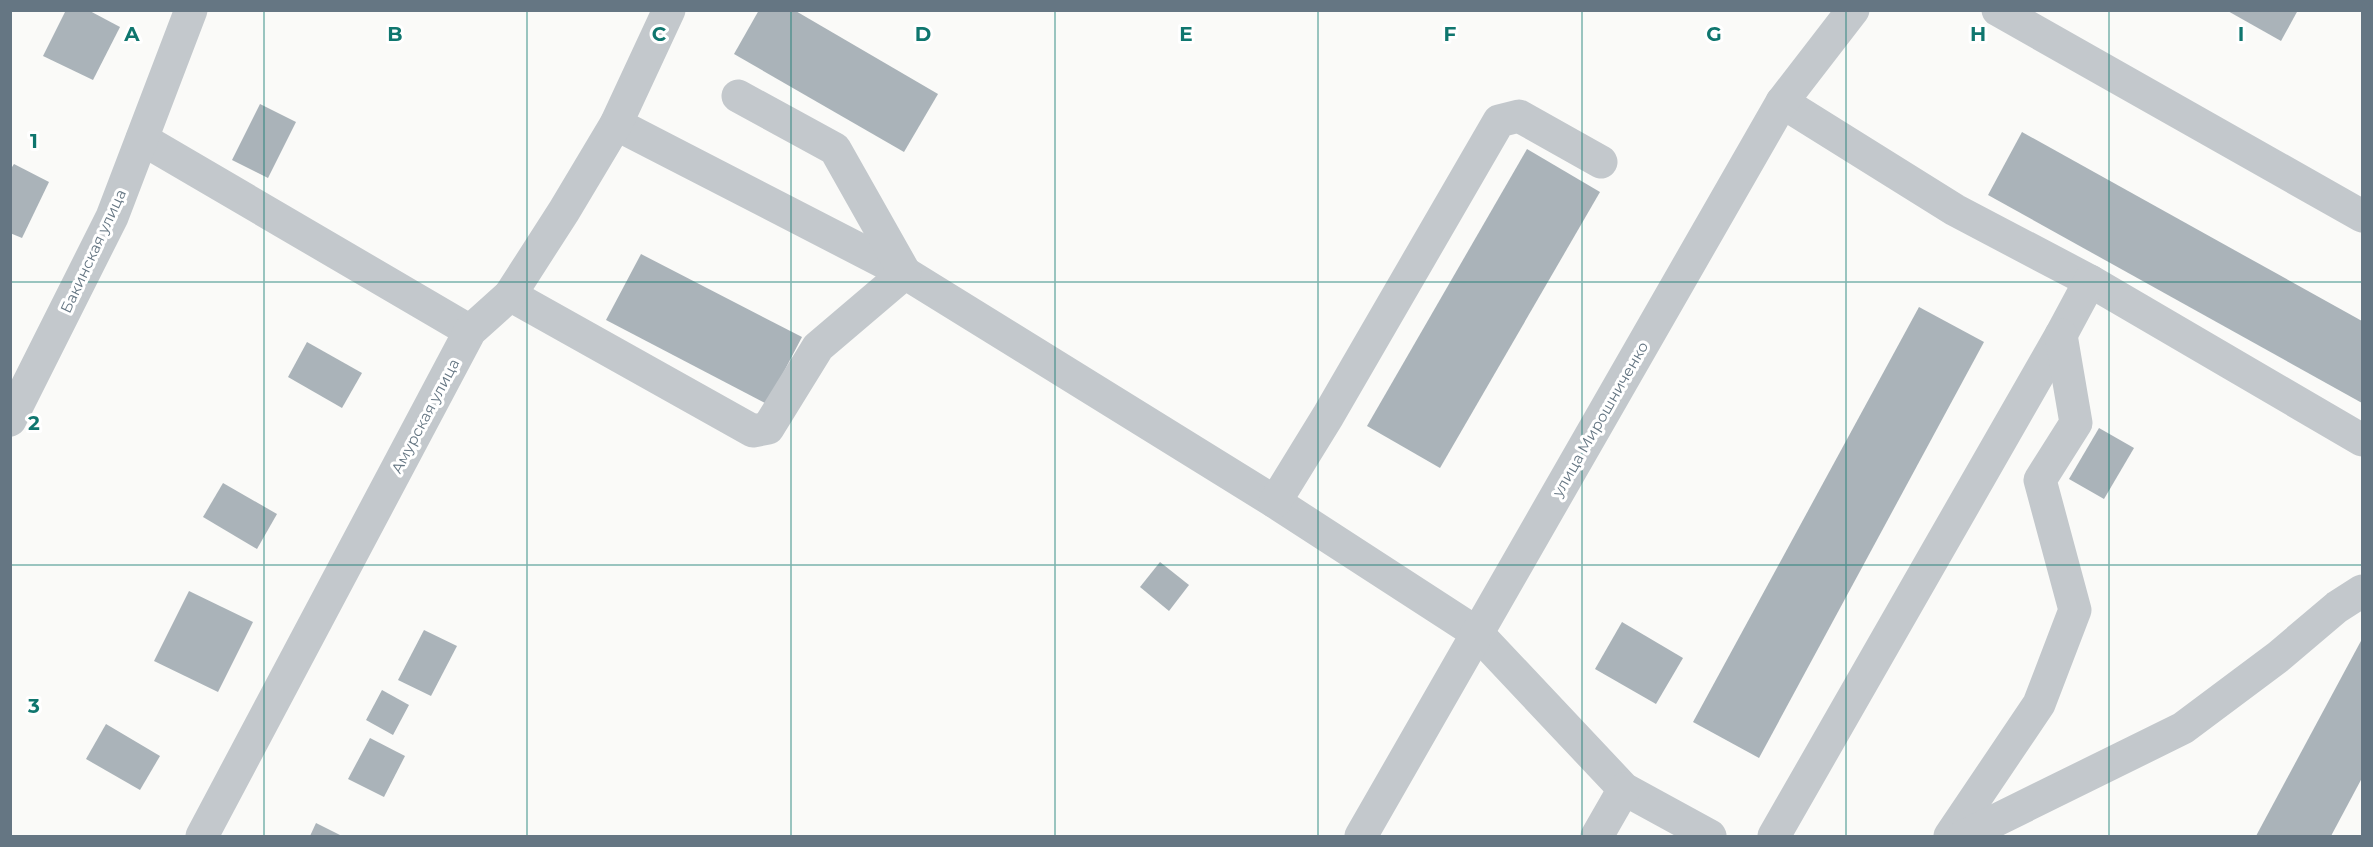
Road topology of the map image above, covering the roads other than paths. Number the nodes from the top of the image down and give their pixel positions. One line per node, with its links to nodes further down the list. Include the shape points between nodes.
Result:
1 (191, 10): 8 (street, Бакинская улица)
2 (669, 10): 7 (street, Амурская улица)
3 (1853, 10): 6 (street, улица Мирошниченко)
4 (1998, 10): 10 (street)
5 (738, 96): 11 (street, via 835,149)
6 (1782, 102): 12 (street, via 1955,210); 20 (street, улица Мирошниченко)
7 (616, 124): 11 (street); 13 (street, Амурская улица)
8 (142, 139): 14 (street); 16 (street, Бакинская улица, via 112,217)
9 (1601, 162): 18 (street, via 1519,116 1499,121)
10 (2362, 216)
11 (905, 273): 13 (street, via 818,347 768,428 753,431); 18 (street)
12 (2090, 280): 15 (street); 17 (street)
13 (510, 295): 14 (street, Амурская улица)
14 (470, 332): 22 (street, Амурская улица)
15 (2061, 335): 26 (street); 27 (street, via 2076,423 2040,480 2075,610 2039,704)
16 (10, 420)
17 (2362, 440)
18 (1275, 502): 20 (street)
19 (2362, 591): 28 (street, via 2183,728)
20 (1477, 633): 21 (street); 23 (street, улица Мирошниченко)
21 (1624, 789): 24 (street); 25 (street)
22 (202, 837)
23 (1361, 837)
24 (1598, 837)
25 (1710, 837)
26 (1774, 837)
27 (1950, 837)
28 (1964, 837)

